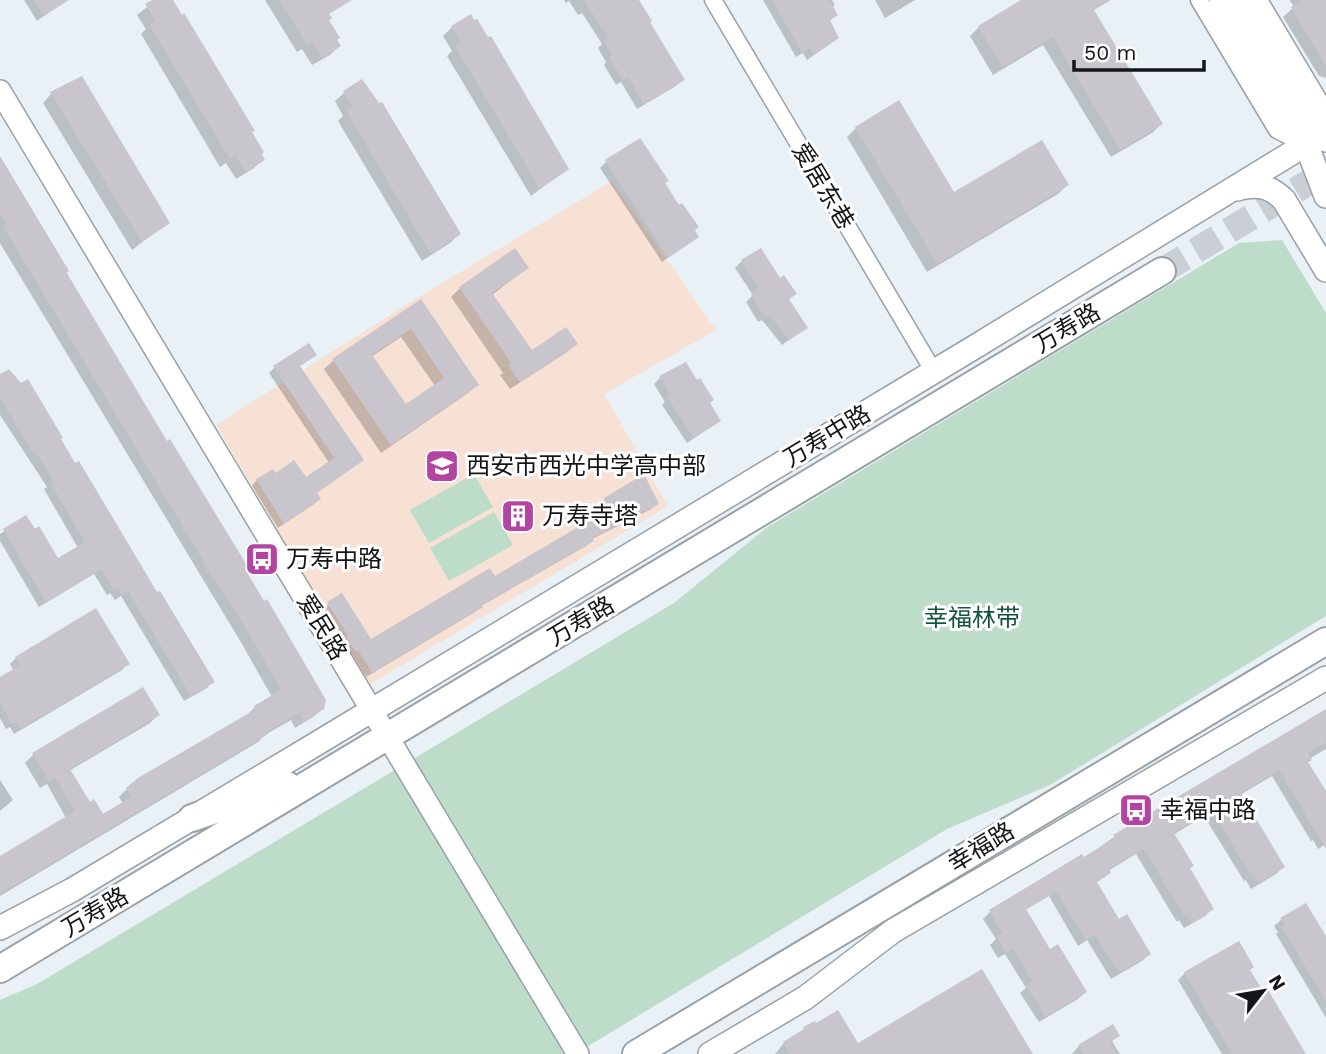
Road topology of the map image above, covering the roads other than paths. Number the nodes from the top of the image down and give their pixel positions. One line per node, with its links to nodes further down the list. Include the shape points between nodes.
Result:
1 (713, 0): 12 (street, 爱居东巷)
2 (1199, 0): 7 (street, via 1277,130)
3 (1221, 0): 7 (main road)
4 (1240, 0): 7 (main road)
5 (1259, 0): 7 (street, via 1320,102)
6 (0, 91): 15 (street, 爱民路)
7 (1320, 138): 8 (main road, 万寿中路); 9 (main road)
8 (1231, 190): 10 (main road, via 1252,185 1275,191); 12 (main road, 万寿中路)
9 (1326, 196)
10 (1326, 270)
11 (1162, 271): 16 (main road, 万寿路)
12 (934, 372): 15 (main road, 万寿中路)
13 (1326, 641): 22 (main road, 幸福路)
14 (1326, 678): 23 (main road, via 893,931 805,998)
15 (372, 710): 16 (street, 爱民路); 18 (main road, 万寿中路)
16 (388, 737): 17 (main road, 万寿路); 21 (street, 爱民路)
17 (338, 767): 18 (main road); 20 (main road, 万寿路)
18 (192, 818): 19 (main road, 万寿中路)
19 (0, 928)
20 (0, 969)
21 (578, 1054)
22 (636, 1054)
23 (710, 1054)

